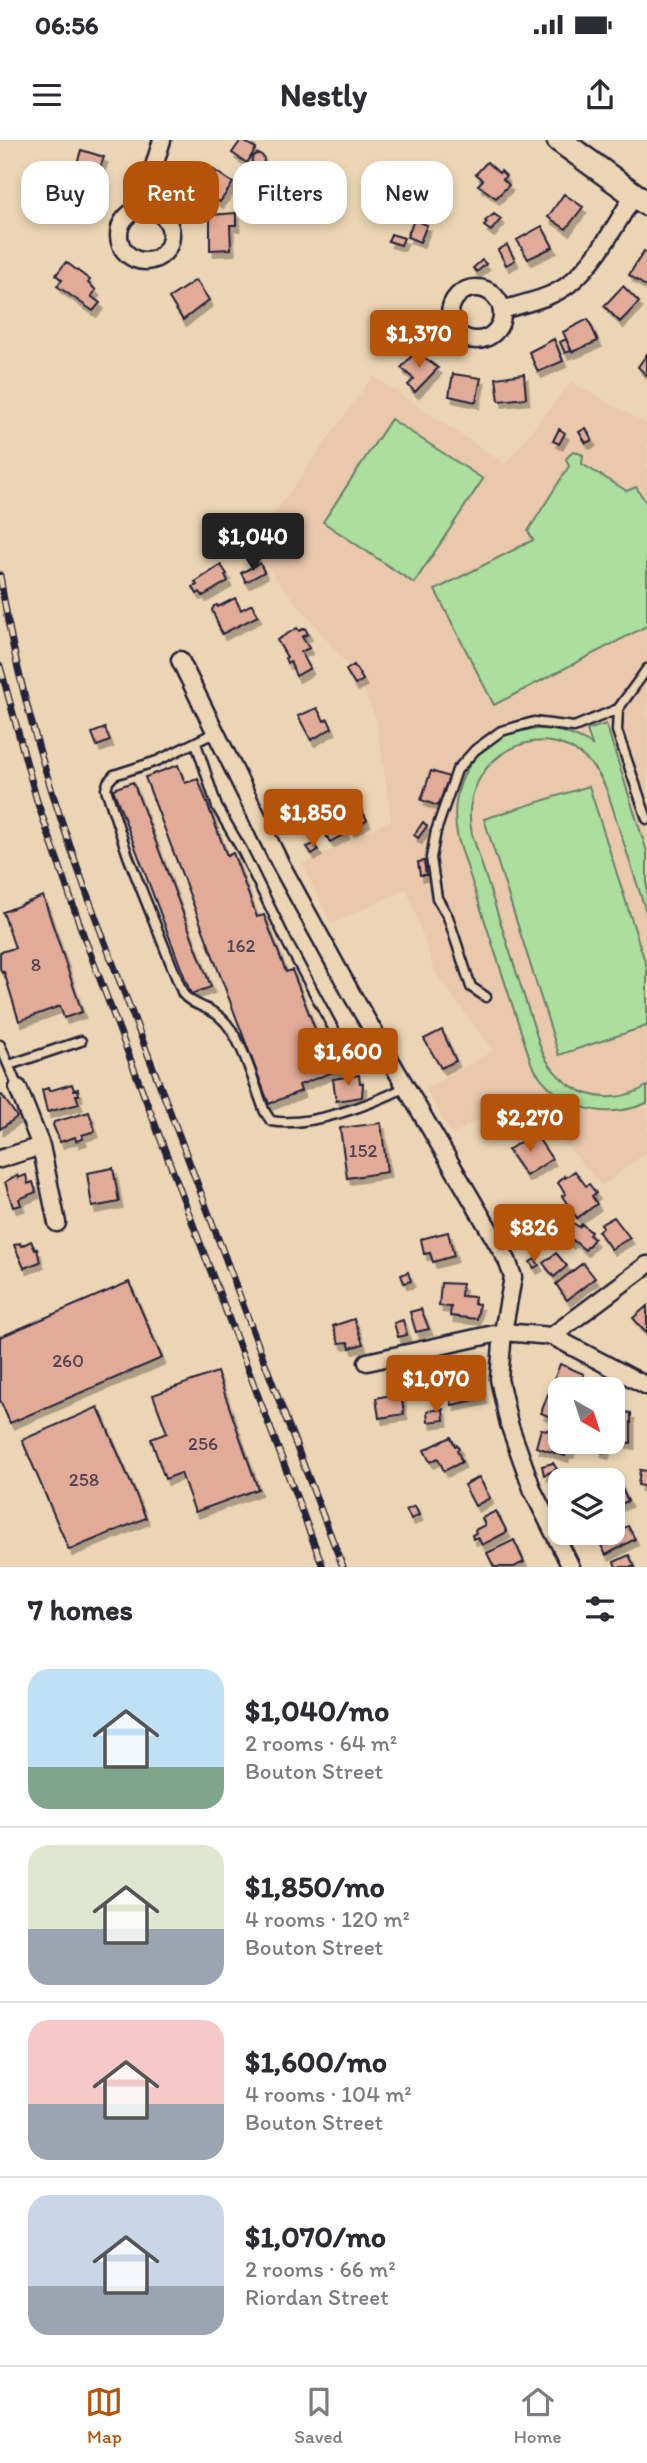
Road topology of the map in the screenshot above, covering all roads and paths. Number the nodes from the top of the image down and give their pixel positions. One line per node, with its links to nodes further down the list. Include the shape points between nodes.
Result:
1 (162, 140): 3 (street)
2 (559, 140): 4 (street)
3 (156, 161)
4 (640, 200): 5 (street, via 567,285 542,299)
5 (502, 310)
6 (180, 660): 9 (street)
7 (647, 669): 8 (lane)
8 (618, 709): 11 (lane, via 617,731); 12 (lane, via 574,727 534,722 501,731 457,771 431,858 437,898 471,987)
9 (216, 732): 10 (lane); 15 (street, via 280,863)
10 (196, 743): 15 (lane, via 217,807 348,1056 355,1060); 17 (lane, via 114,775 106,789 183,994 192,1005 202,1006 226,1024 271,1121 352,1110)
11 (647, 819)
12 (486, 997)
13 (81, 1041): 16 (lane)
14 (0, 1045): 16 (lane)
15 (384, 1050): 17 (street)
16 (9, 1065): 18 (lane)
17 (406, 1087): 23 (street, via 507,1260 513,1277)
18 (18, 1088): 19 (street)
19 (41, 1146): 20 (street); 21 (street)
20 (0, 1159)
21 (57, 1223)
22 (647, 1265): 24 (street)
23 (503, 1332): 24 (street); 25 (street); 27 (street, via 499,1379 509,1424 533,1491)
24 (552, 1336): 26 (street)
25 (367, 1362)
26 (647, 1386)
27 (571, 1567)

